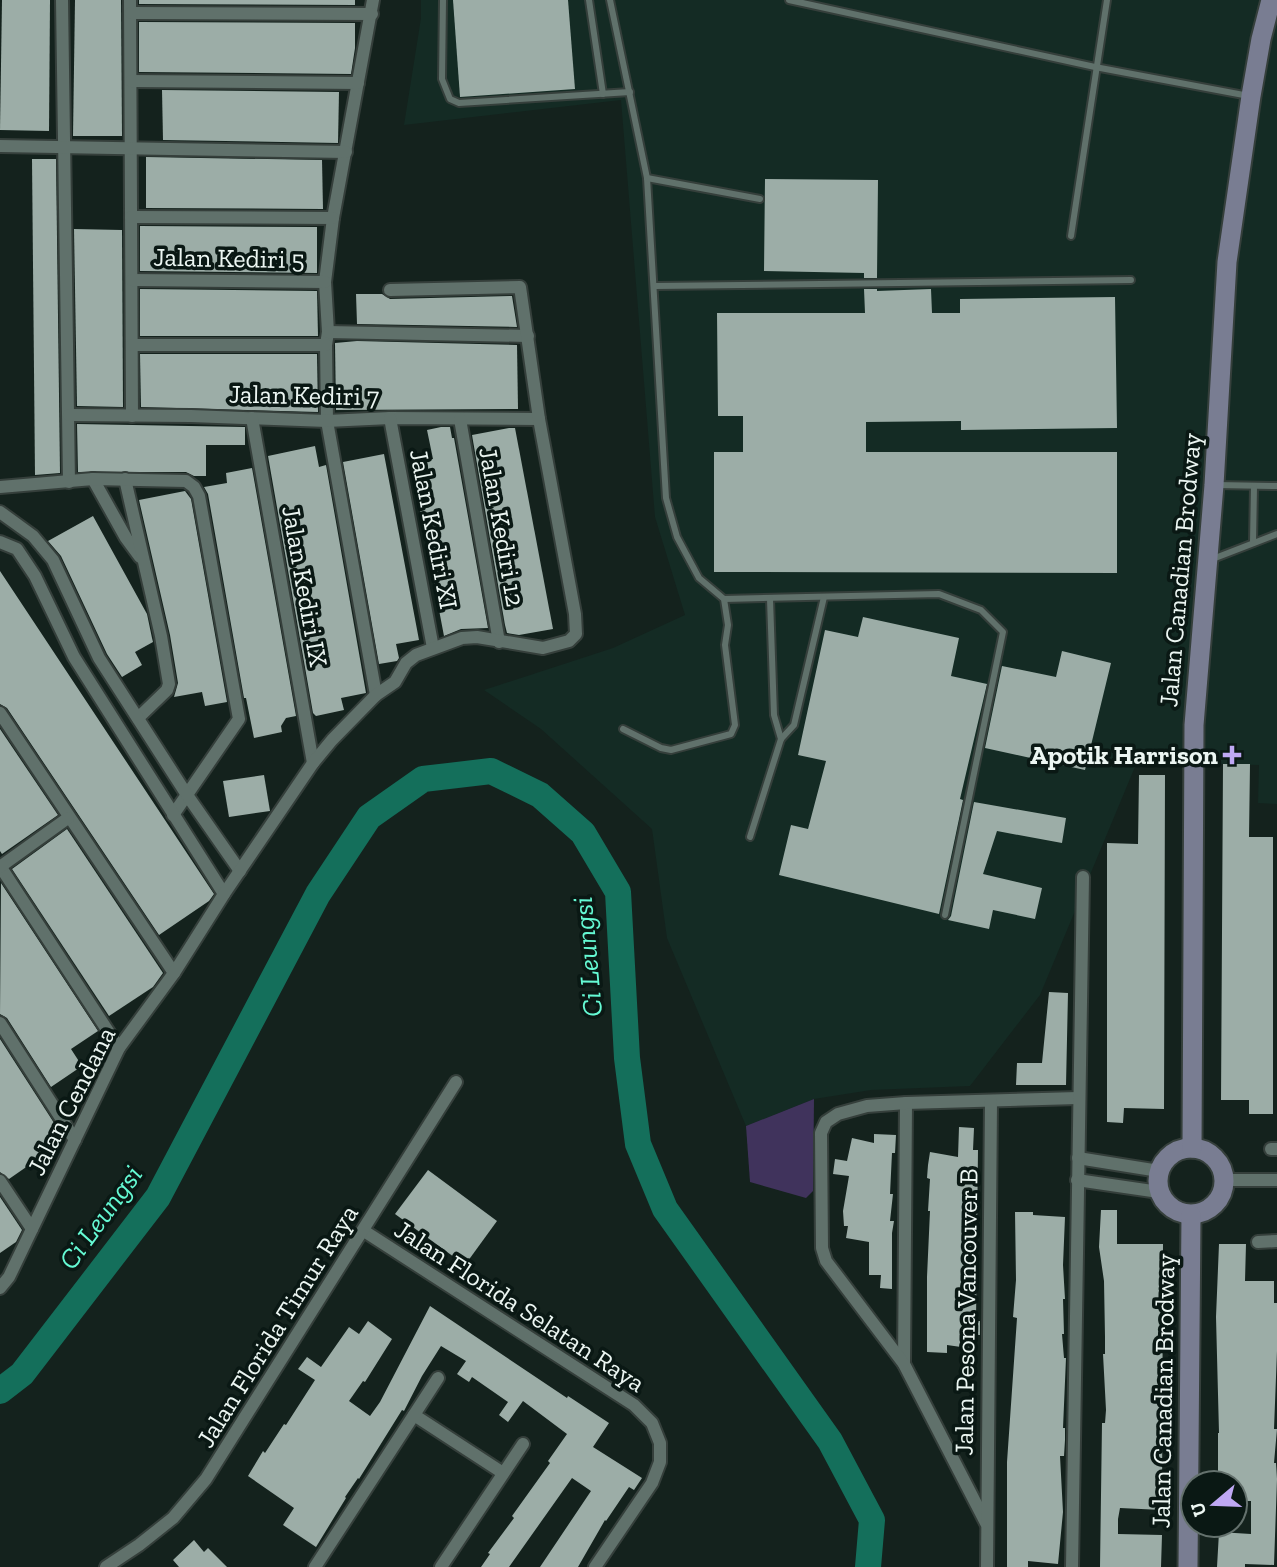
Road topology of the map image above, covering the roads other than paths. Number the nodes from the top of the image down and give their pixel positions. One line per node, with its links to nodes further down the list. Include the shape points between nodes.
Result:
1 (62, 0): 18 (street)
2 (373, 0): 10 (street)
3 (443, 0): 15 (lane, via 442,79 450,99 459,103)
4 (589, 0): 15 (lane)
5 (610, 0): 14 (lane)
6 (789, 0): 11 (lane)
7 (1107, 0): 11 (lane)
8 (1271, 0): 16 (street, Jalan Canadian Brodway)
9 (131, 6): 10 (street); 12 (street)
10 (372, 14): 13 (street)
11 (1095, 67): 16 (lane); 25 (lane)
12 (131, 81): 13 (street); 19 (street)
13 (358, 83): 20 (street)
14 (630, 92): 15 (lane); 21 (lane)
15 (603, 94)
16 (1251, 96): 44 (street, Jalan Canadian Brodway, via 1227,262)
17 (0, 146): 18 (street)
18 (65, 146): 19 (street); 34 (street)
19 (131, 149): 20 (street); 23 (street)
20 (346, 152): 24 (street)
21 (648, 178): 22 (lane); 29 (lane)
22 (760, 199)
23 (131, 217): 24 (street); 26 (street)
24 (333, 218): 28 (street)
25 (1071, 236)
26 (132, 280): 28 (street, Jalan Kediri 5); 33 (street)
27 (1131, 280): 29 (lane)
28 (325, 282): 32 (street)
29 (655, 286): 55 (lane, via 666,498 677,537 699,578)
30 (390, 290): 31 (street, via 520,286)
31 (528, 336): 32 (street); 39 (street)
32 (327, 338): 33 (street); 40 (street)
33 (132, 345): 35 (street)
34 (69, 415): 35 (street, Jalan Kediri 7); 43 (street)
35 (132, 416): 36 (street, Jalan Kediri 7)
36 (252, 418): 40 (street, Jalan Kediri 7); 64 (street, Jalan Kediri IX)
37 (390, 418): 38 (street, Jalan Kediri 7); 40 (street, Jalan Kediri 7); 58 (street, Jalan Kediri XI)
38 (460, 419): 39 (street, Jalan Kediri 7); 57 (street, Jalan Kediri 12)
39 (539, 419): 57 (street, Jalan Cendana, via 576,634 569,641 543,648)
40 (327, 421): 59 (street)
41 (93, 479): 42 (street); 43 (street); 52 (street)
42 (125, 479): 52 (street); 65 (street, via 186,481 198,496 239,719)
43 (69, 482): 47 (street)
44 (1214, 485): 45 (lane); 53 (street, Jalan Canadian Brodway)
45 (1254, 486): 46 (lane); 51 (lane)
46 (1277, 486)
47 (0, 488)
48 (0, 512): 61 (street, via 33,536 53,560 99,658)
49 (1277, 534): 51 (lane)
50 (0, 542): 66 (street, via 17,549 35,576 74,657)
51 (1253, 543): 53 (lane)
52 (142, 560): 61 (street, via 169,684)
53 (1207, 561): 82 (street, Jalan Canadian Brodway, via 1194,725)
54 (824, 597): 56 (lane); 63 (lane, via 794,725); 73 (lane, via 939,594 981,610 1003,632)
55 (724, 599): 56 (lane); 62 (lane, via 734,731 671,750)
56 (769, 599): 63 (lane, via 774,715)
57 (499, 642): 58 (street, Jalan Cendana, via 462,638)
58 (433, 648): 59 (street, Jalan Cendana, via 406,663 395,682)
59 (376, 695): 64 (street, Jalan Cendana)
60 (0, 713): 67 (street)
61 (138, 718): 65 (street)
62 (623, 729)
63 (781, 739): 68 (lane)
64 (313, 763): 70 (street, Jalan Cendana)
65 (187, 795): 66 (street); 70 (street)
66 (173, 815): 72 (street)
67 (68, 818): 69 (street); 74 (street)
68 (750, 838)
69 (0, 866): 76 (street)
70 (240, 871): 72 (street, Jalan Cendana)
71 (1083, 877): 78 (street)
72 (224, 894): 74 (street, Jalan Cendana)
73 (945, 915)
74 (174, 973): 76 (street, Jalan Cendana)
75 (0, 1023): 81 (street)
76 (119, 1048): 81 (street, Jalan Cendana)
77 (456, 1082): 92 (street, Jalan Florida Timur Raya)
78 (1078, 1098): 79 (street, Jalan Pesona Vancouver B); 83 (street)
79 (991, 1101): 80 (street, Jalan Pesona Vancouver B); 101 (street, Jalan Pesona Vancouver B)
80 (906, 1103): 96 (street, Jalan Pesona Vancouver B); 96 (street, Jalan Pesona Vancouver B, via 838,1114 826,1122 821,1133 825,1261)
81 (75, 1139): 91 (street, Jalan Cendana)
82 (1192, 1148): 84 (street, via 1172,1154); 86 (street, via 1202,1149 1218,1161)
83 (1078, 1158): 84 (street); 85 (street)
84 (1159, 1171): 89 (street)
85 (1077, 1180): 89 (street); 107 (street)
86 (1225, 1180): 87 (street); 90 (street, via 1212,1209)
87 (1277, 1180)
88 (0, 1181): 91 (street)
89 (1159, 1192): 90 (street, via 1172,1209)
90 (1191, 1215): 108 (street, Jalan Canadian Brodway)
91 (32, 1229): 95 (street, Jalan Cendana)
92 (364, 1231): 102 (street, Jalan Florida Timur Raya, via 206,1479 173,1518); 105 (street, Jalan Florida Selatan Raya, via 634,1405 652,1423 660,1443 660,1462 652,1483)
93 (1277, 1241): 94 (street)
94 (1258, 1242)
95 (0, 1288)
96 (904, 1364): 101 (street, Jalan Pesona Vancouver B)
97 (438, 1378): 98 (street)
98 (414, 1415): 100 (street); 103 (street)
99 (523, 1444): 100 (street)
100 (503, 1473): 104 (street)
101 (986, 1523): 106 (street, Jalan Pesona Vancouver B)
102 (106, 1567)
103 (315, 1567)
104 (441, 1567)
105 (595, 1567)
106 (987, 1567)
107 (1072, 1567)
108 (1188, 1567)

